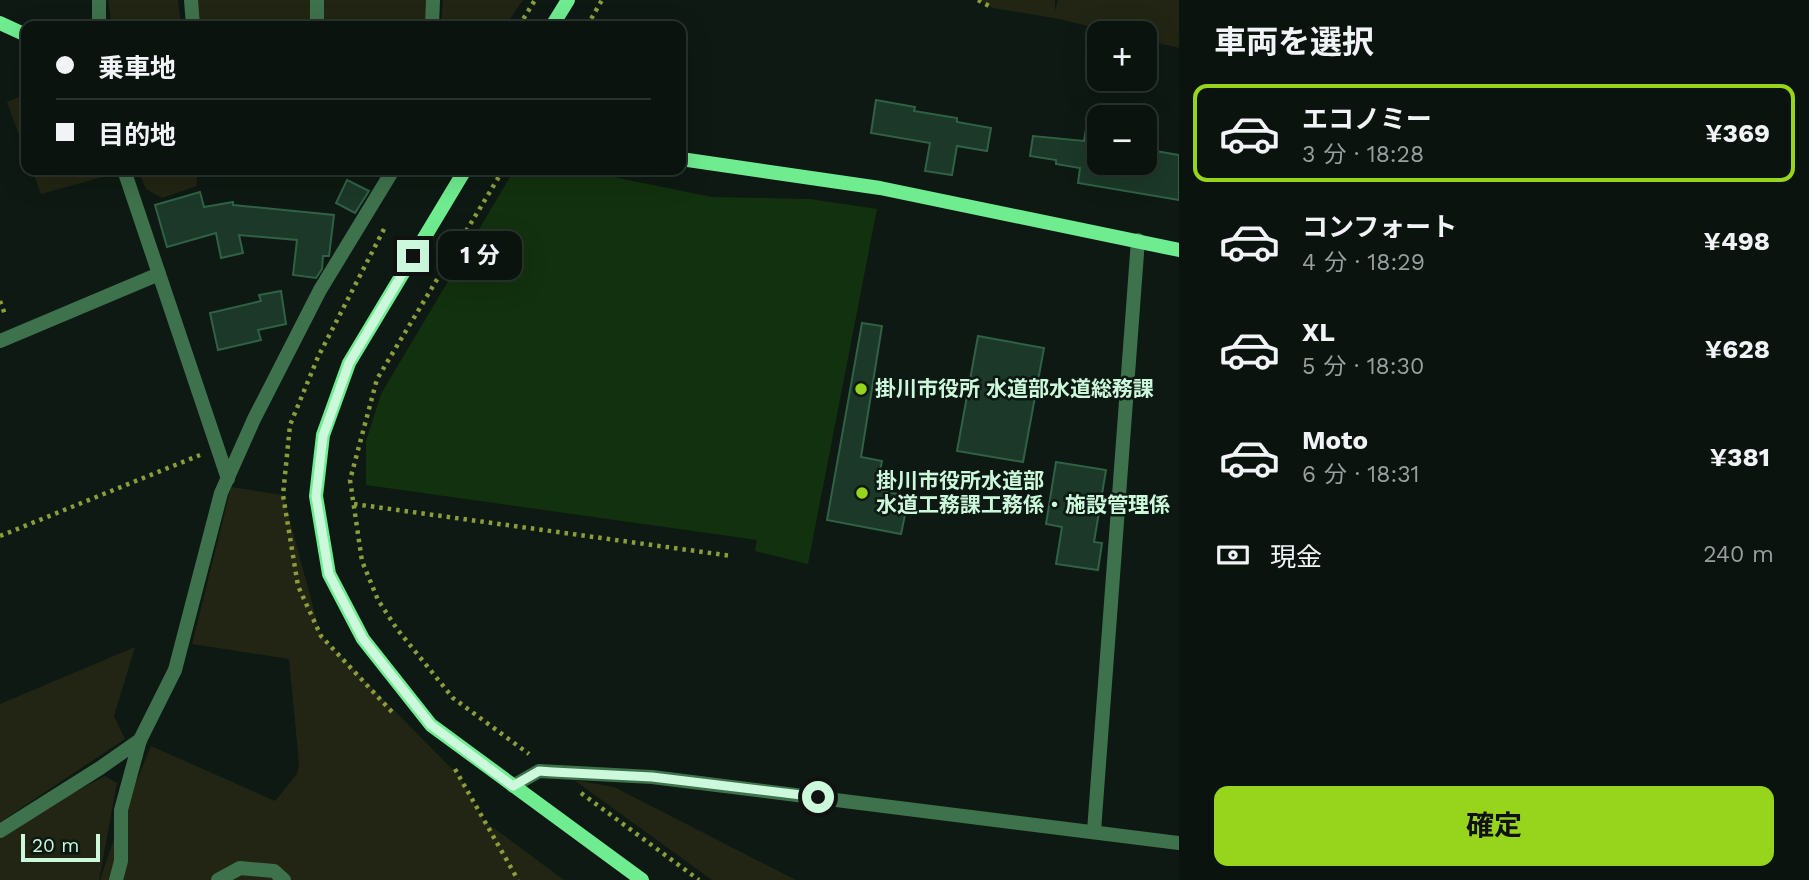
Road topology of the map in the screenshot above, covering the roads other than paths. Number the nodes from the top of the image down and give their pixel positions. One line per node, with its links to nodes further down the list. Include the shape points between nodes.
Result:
1 (99, 0): 6 (street)
2 (191, 0): 7 (street)
3 (317, 0): 8 (street)
4 (433, 0): 9 (street)
5 (568, 0): 10 (street)
6 (99, 21)
7 (193, 21)
8 (317, 21)
9 (432, 21)
10 (555, 21)
11 (0, 23): 12 (street)
12 (21, 33)
13 (686, 160): 17 (street, via 880,188)
14 (126, 175): 19 (street)
15 (390, 175): 21 (street, via 320,290)
16 (461, 175): 23 (street, via 349,363 323,436 316,496 329,574 363,639 431,725)
17 (1138, 240): 18 (street); 25 (street)
18 (1179, 250)
19 (159, 274): 20 (street); 21 (street)
20 (0, 341)
21 (228, 479): 22 (street, via 175,670)
22 (140, 740): 24 (street); 27 (street, via 121,810 121,861)
23 (513, 786): 25 (street, via 539,771 652,777); 30 (street)
24 (0, 831)
25 (1094, 831): 26 (street)
26 (1179, 843)
27 (116, 880)
28 (218, 880): 29 (street, via 240,868 274,871)
29 (284, 880)
30 (642, 880)

